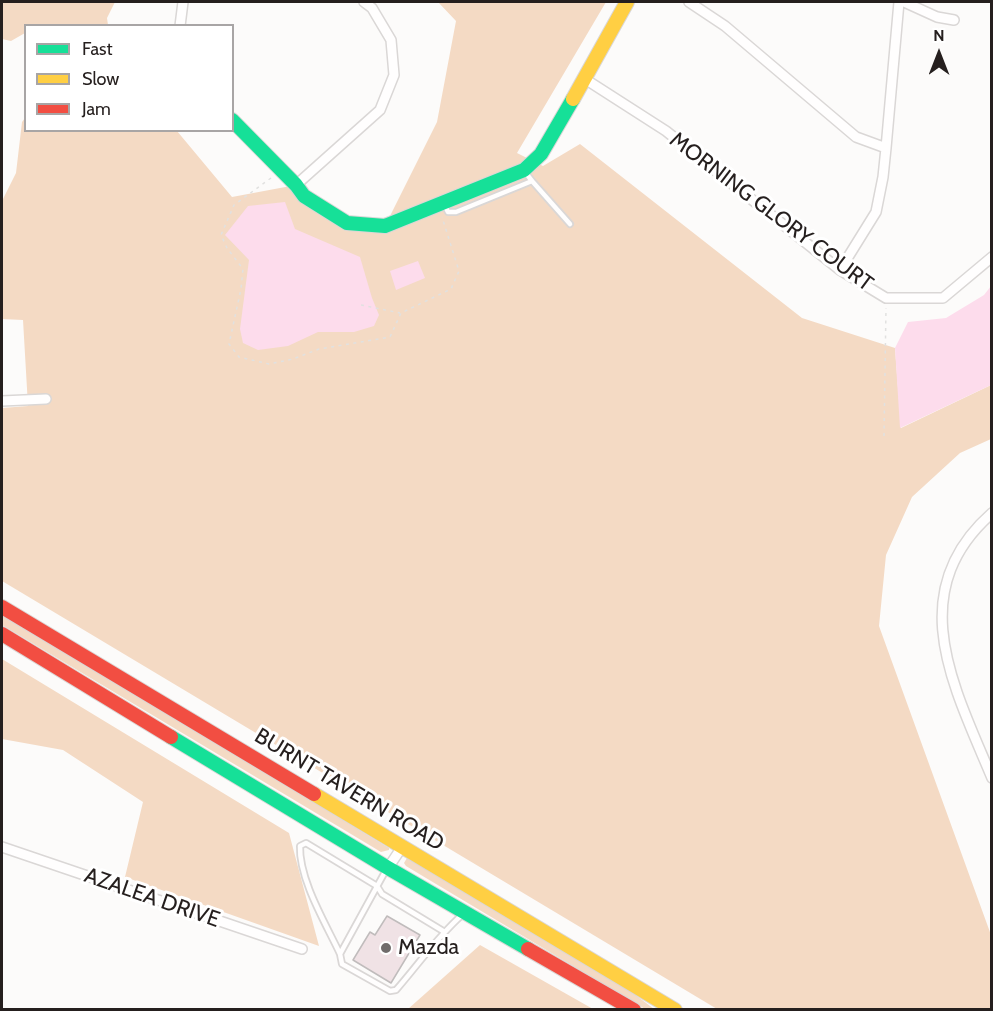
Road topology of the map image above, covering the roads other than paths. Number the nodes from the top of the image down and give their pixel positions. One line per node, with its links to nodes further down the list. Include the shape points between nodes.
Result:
1 (183, 2): 8 (street)
2 (364, 2): 13 (street, via 372,8 391,40 394,75 380,110)
3 (627, 2): 9 (main road)
4 (689, 2): 11 (street, via 725,26 856,137)
5 (898, 2): 11 (street)
6 (904, 2): 7 (street)
7 (954, 20)
8 (180, 24)
9 (585, 79): 12 (main road); 16 (street, MORNING GLORY COURT, via 666,131)
10 (234, 122): 13 (main road)
11 (886, 147): 16 (street, via 876,212)
12 (528, 175): 13 (main road, via 385,226 347,223 304,196); 14 (lane)
13 (296, 185)
14 (570, 224)
15 (992, 257): 16 (street, MORNING GLORY COURT, via 943,298 886,298)
16 (840, 270)
17 (46, 399): 18 (street)
18 (2, 401)
19 (992, 513): 22 (street, via 961,548 950,567 942,595 946,655)
20 (2, 607): 23 (main road, BURNT TAVERN ROAD)
21 (2, 633): 25 (main road, BURNT TAVERN ROAD)
22 (992, 778)
23 (402, 846): 25 (street); 32 (main road, BURNT TAVERN ROAD)
24 (2, 847): 29 (street, AZALEA DRIVE)
25 (388, 868): 26 (lane); 27 (main road, BURNT TAVERN ROAD)
26 (378, 886): 28 (lane, via 382,894); 30 (lane); 30 (lane, via 306,843 300,846 307,881)
27 (465, 913): 28 (lane); 31 (main road, BURNT TAVERN ROAD)
28 (443, 932): 30 (lane, via 396,990 390,992 342,964)
29 (302, 949)
30 (340, 954)
31 (634, 1010)
32 (675, 1010)

